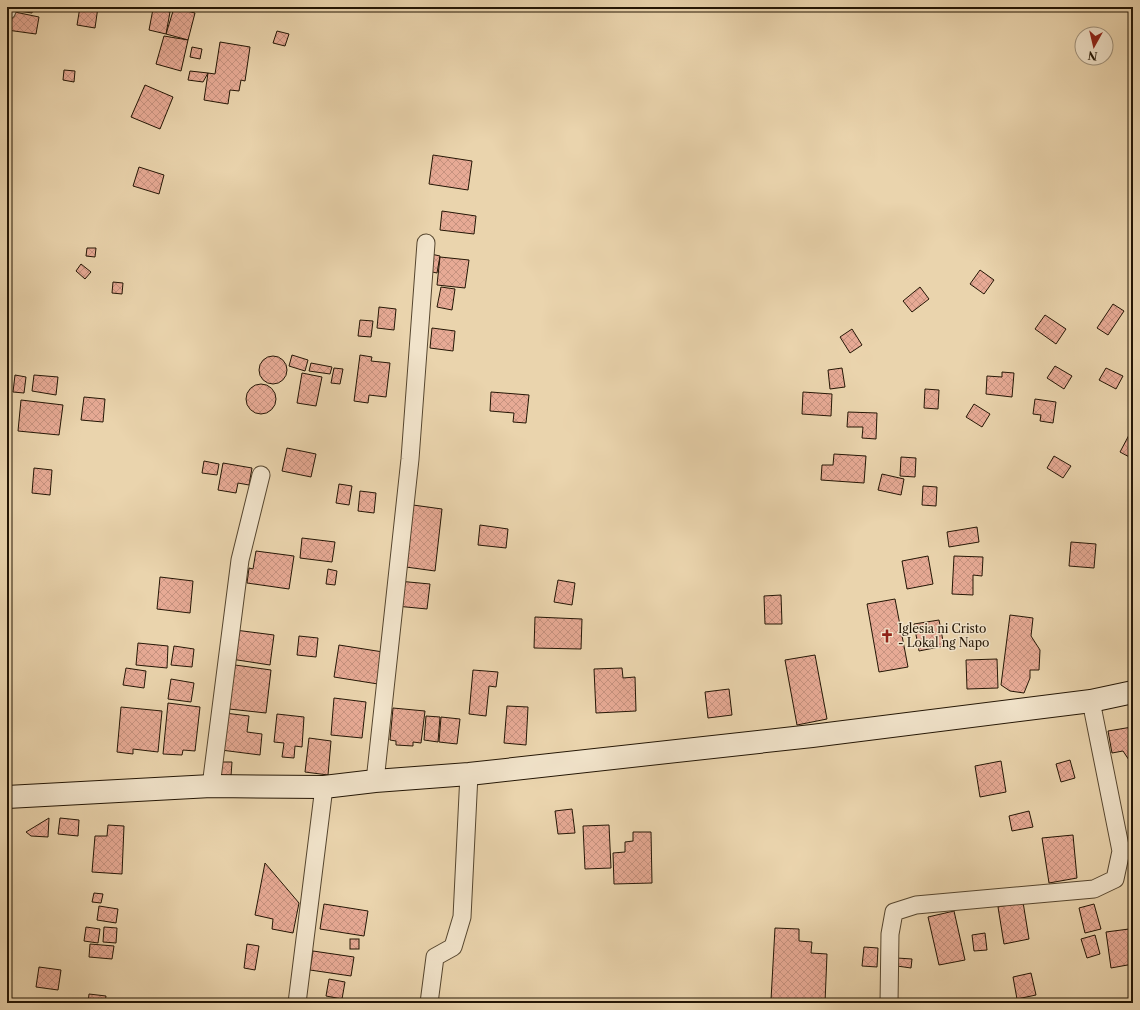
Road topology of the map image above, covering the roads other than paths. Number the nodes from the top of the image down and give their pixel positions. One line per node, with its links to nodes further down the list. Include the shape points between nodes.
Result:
1 (8, 7): 2 (street)
2 (7, 11)
3 (426, 243): 8 (street, via 410,459)
4 (261, 475): 9 (street, via 240,560)
5 (1133, 692): 6 (main road)
6 (1091, 701): 7 (main road, via 812,736); 14 (street, via 1121,851 1116,878 1094,889 916,905 894,912 890,934)
7 (469, 774): 8 (main road); 13 (street, via 462,916 453,947 435,957)
8 (375, 782): 10 (main road)
9 (211, 786): 10 (main road); 11 (main road)
10 (324, 788): 12 (street)
11 (7, 797)
12 (297, 1003)
13 (429, 1003)
14 (889, 1003)

